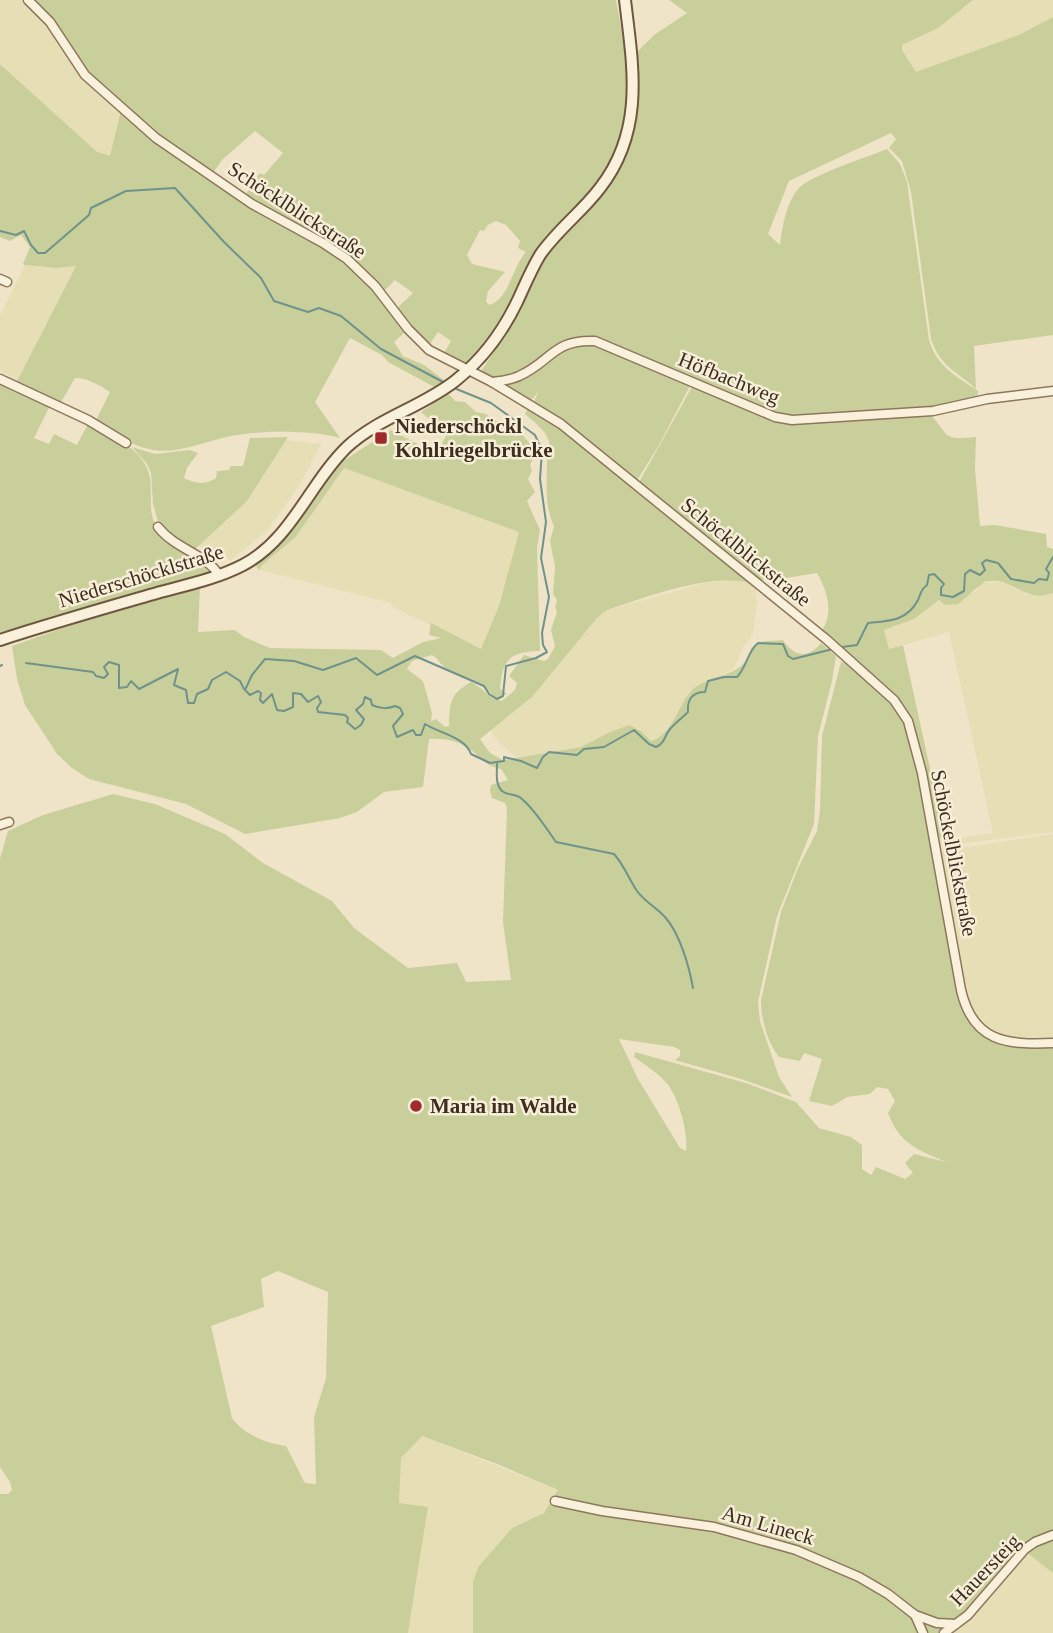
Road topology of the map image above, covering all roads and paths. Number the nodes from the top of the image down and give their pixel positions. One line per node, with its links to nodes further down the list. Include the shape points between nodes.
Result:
1 (28, 0): 3 (street, Schöcklblickstraße, via 50,22 85,75 156,138 252,204 347,259 423,345)
2 (625, 0): 3 (main road, Niederschöcklstraße, via 634,88 630,124 618,160 600,188 539,257 505,325)
3 (468, 370): 5 (street, Schöcklblickstraße); 9 (main road, Niederschöcklstraße, via 440,392 350,445 275,541 254,558)
4 (0, 379): 7 (street)
5 (492, 382): 6 (street, Höfbachweg, via 519,377 562,346 582,340 595,341 775,417 792,420 933,411); 10 (street, Schöcklblickstraße, via 561,424)
6 (1053, 391)
7 (126, 443)
8 (158, 527): 9 (street, via 170,541)
9 (219, 575): 11 (main road, Niederschöcklstraße)
10 (826, 639): 12 (street, Schöckelblickstraße, via 894,700 909,725 926,790 968,1012 995,1038)
11 (0, 640)
12 (1053, 1043)
13 (555, 1501): 15 (street, Am Lineck, via 714,1527 796,1550 859,1577)
14 (1053, 1535): 16 (street, Hauersteig, via 1025,1549)
15 (915, 1615): 16 (street, Am Lineck); 17 (street)
16 (956, 1624): 18 (street, Hauersteig)
17 (923, 1633)
18 (944, 1633)

